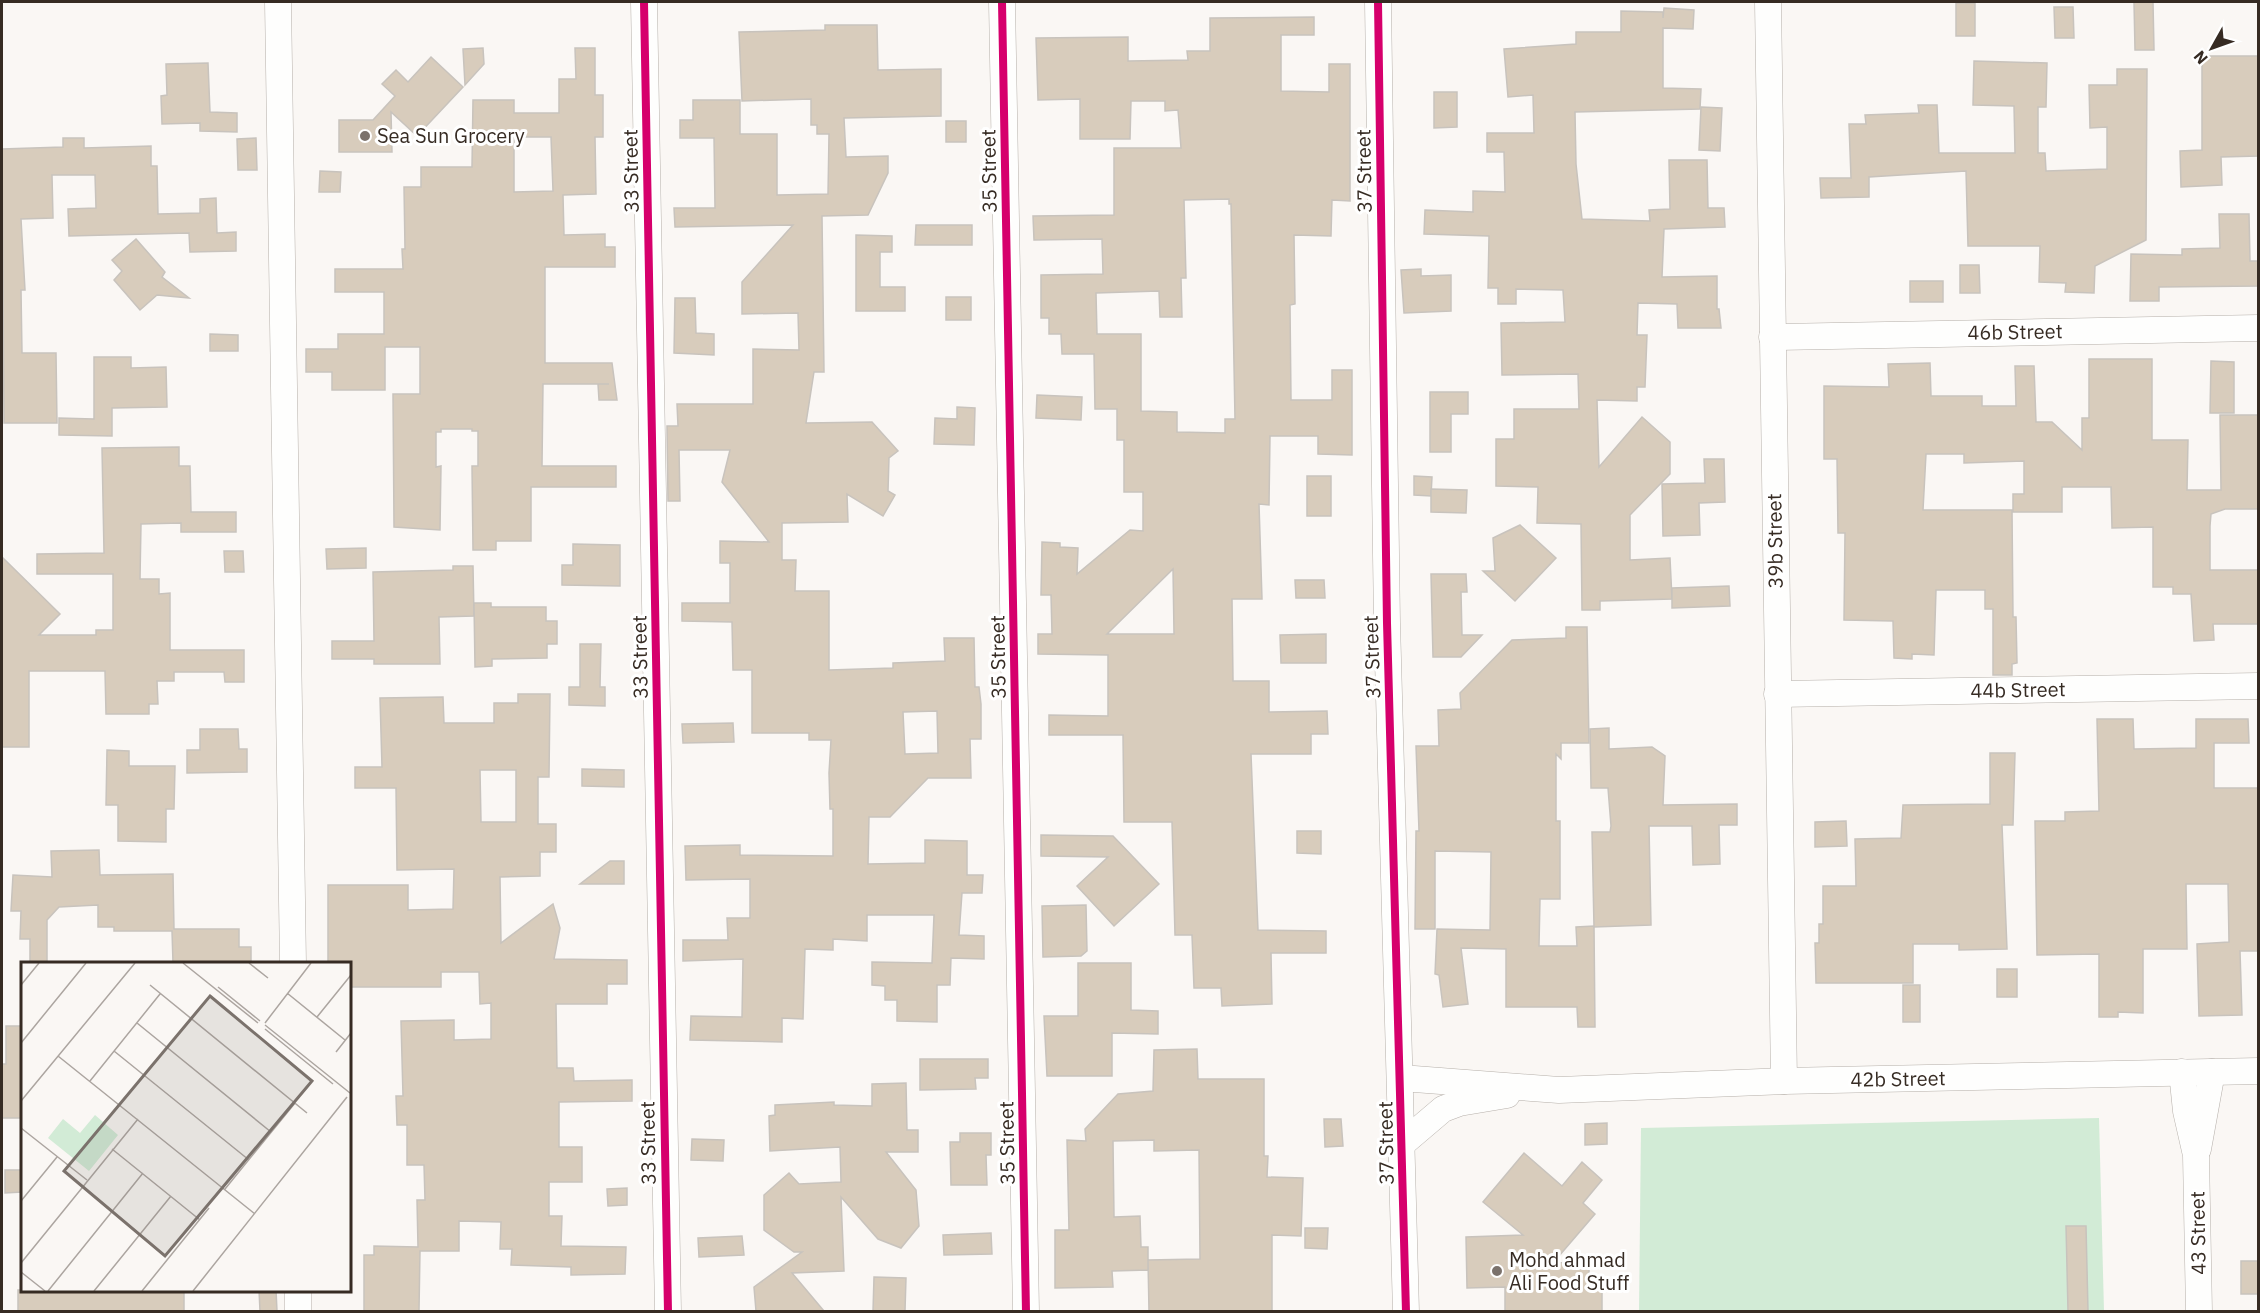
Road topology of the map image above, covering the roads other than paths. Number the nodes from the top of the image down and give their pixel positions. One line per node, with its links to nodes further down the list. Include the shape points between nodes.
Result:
1 (278, 2): 10 (street)
2 (644, 2): 21 (street, 33 Street)
3 (1002, 2): 22 (street, 35 Street)
4 (1378, 2): 14 (street, 37 Street, via 1387,623)
5 (1768, 2): 7 (street, 39b Street)
6 (2259, 328): 7 (street, 46b Street)
7 (1772, 337): 9 (street, 39b Street)
8 (2259, 686): 9 (street, 44b Street)
9 (1777, 694): 15 (street, 39b Street)
10 (293, 962)
11 (2259, 1071): 13 (street, 42b Street)
12 (2182, 1072): 13 (street, 42b Street); 15 (street, 42b Street); 18 (street, 43 Street)
13 (2212, 1072): 18 (street, 43 Street)
14 (1401, 1078): 16 (street, 42b Street); 17 (street, 37 Street)
15 (1784, 1081): 16 (street, 42b Street)
16 (1537, 1089): 17 (street, 42b Street, via 1443,1109)
17 (1403, 1143): 23 (street, 37 Street)
18 (2196, 1155): 24 (street, 43 Street)
19 (298, 1292): 20 (street)
20 (298, 1311)
21 (668, 1311)
22 (1026, 1311)
23 (1407, 1311)
24 (2199, 1311)

